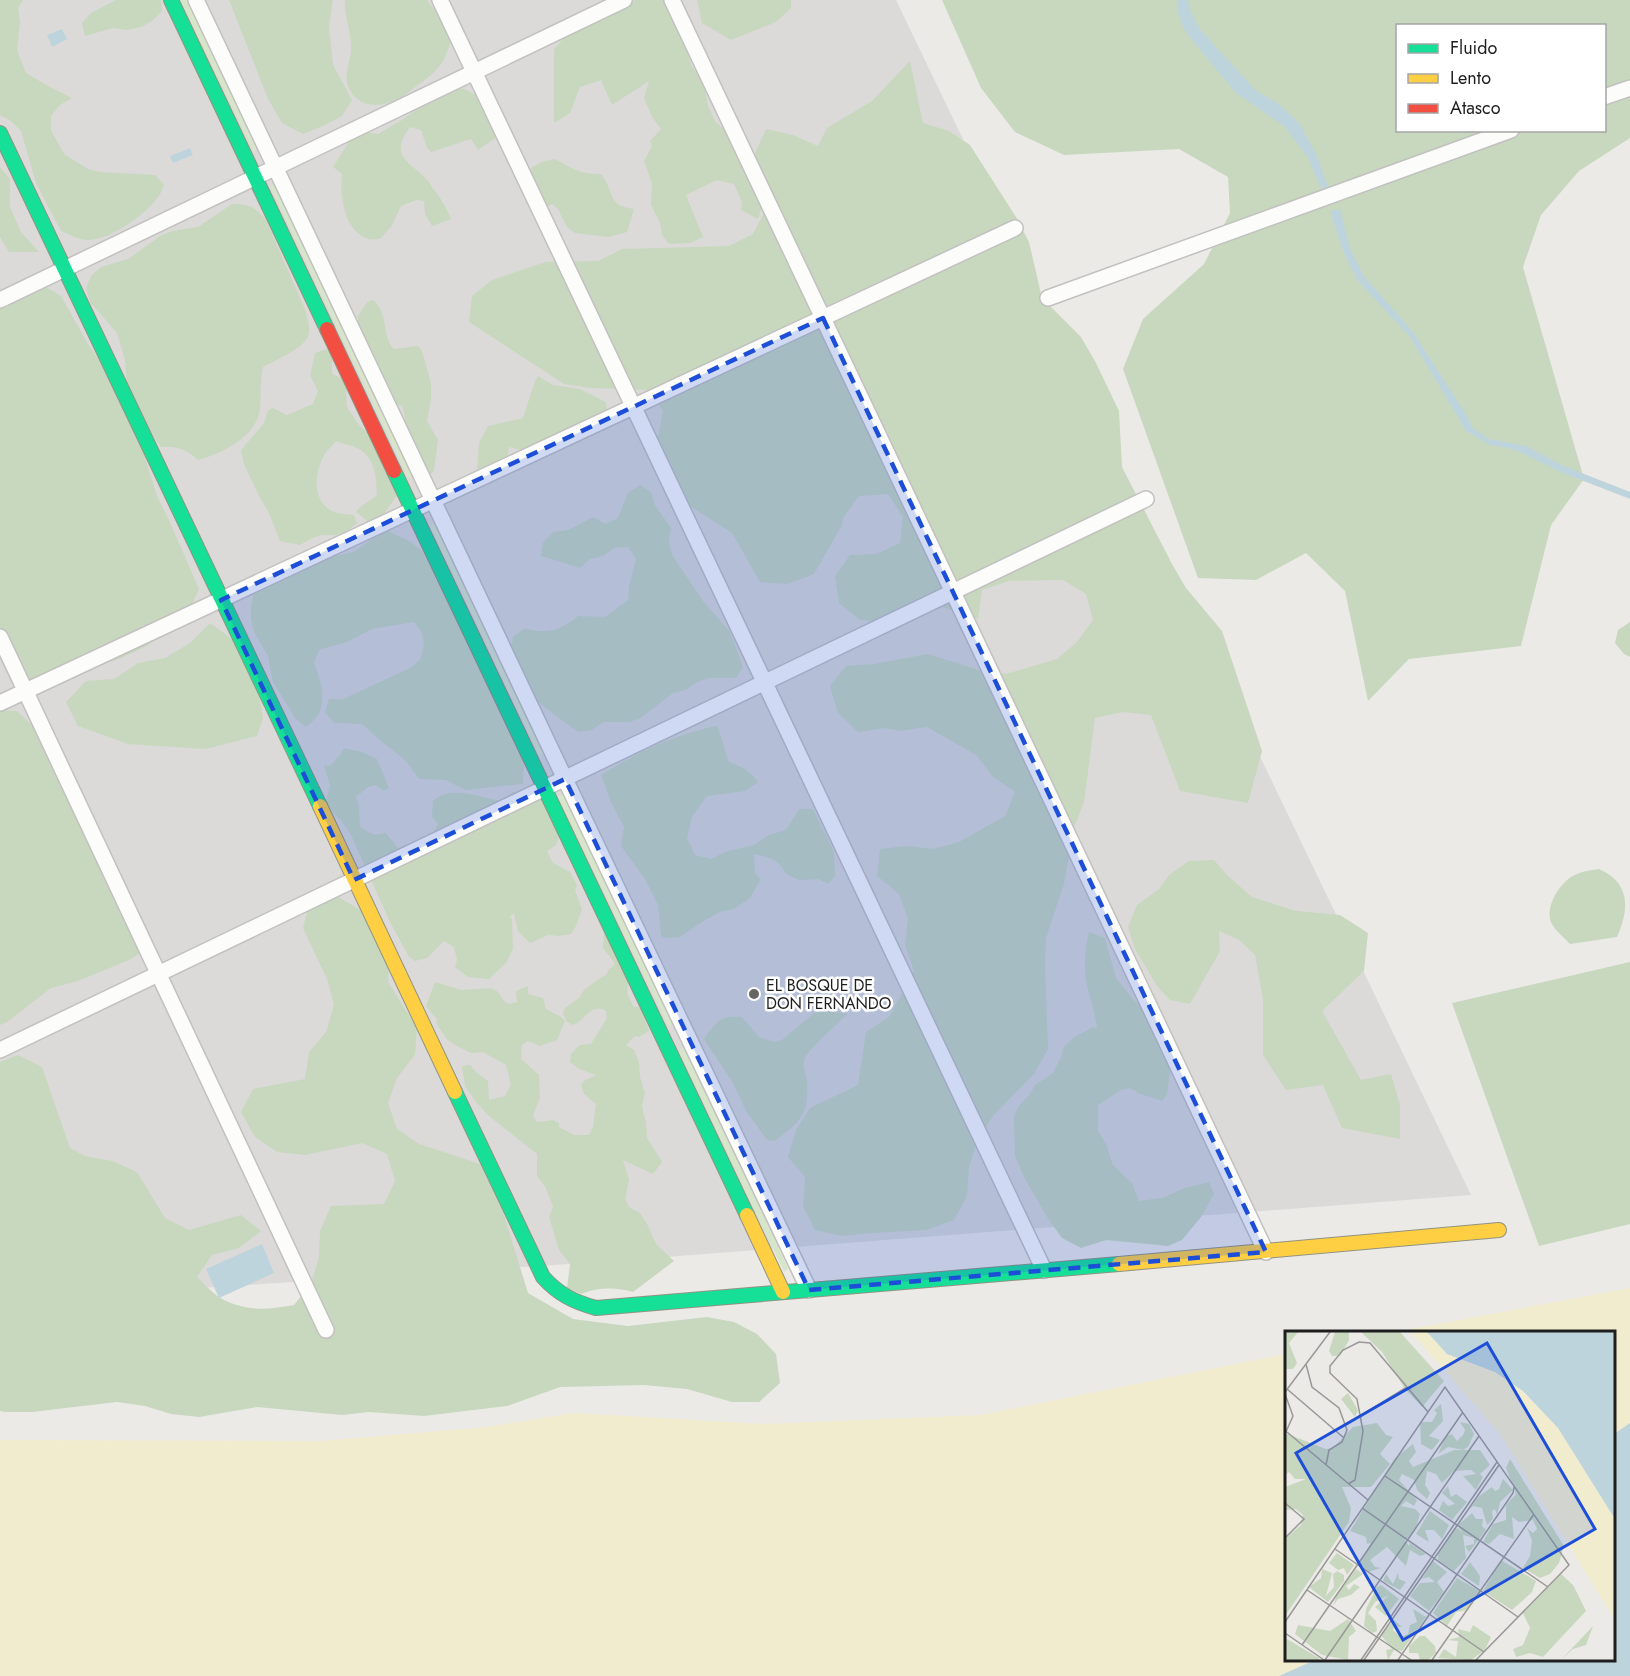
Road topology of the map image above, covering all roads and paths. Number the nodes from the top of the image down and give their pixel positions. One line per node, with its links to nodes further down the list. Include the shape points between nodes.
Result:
1 (171, 0): 12 (street)
2 (196, 0): 11 (street)
3 (440, 0): 6 (street)
4 (624, 0): 6 (street)
5 (672, 0): 17 (street)
6 (474, 72): 11 (street); 18 (street)
7 (1630, 88): 8 (street)
8 (1606, 97)
9 (1505, 132): 15 (street)
10 (0, 133): 14 (street)
11 (275, 167): 12 (street); 20 (street)
12 (255, 177): 14 (street); 21 (street)
13 (1015, 228): 17 (street)
14 (64, 269): 16 (street); 23 (street)
15 (1048, 298)
16 (0, 300)
17 (823, 318): 18 (street); 22 (street)
18 (634, 406): 20 (street); 25 (street)
19 (1146, 499): 22 (street)
20 (433, 500): 21 (street); 28 (street)
21 (413, 510): 23 (street); 29 (street)
22 (953, 591): 25 (street); 34 (street)
23 (221, 600): 26 (street); 30 (street)
24 (0, 637): 26 (street)
25 (765, 682): 28 (street); 35 (street)
26 (25, 691): 27 (street); 31 (street)
27 (0, 703)
28 (565, 778): 29 (street); 36 (street)
29 (544, 788): 30 (street); 37 (street)
30 (354, 880): 31 (street); 37 (street, via 543,1277 553,1289 596,1308)
31 (158, 974): 32 (street); 38 (street)
32 (0, 1050)
33 (1499, 1230): 34 (street)
34 (1266, 1252): 35 (street)
35 (1044, 1270): 36 (street)
36 (809, 1290): 37 (street)
37 (783, 1292)
38 (326, 1330)

